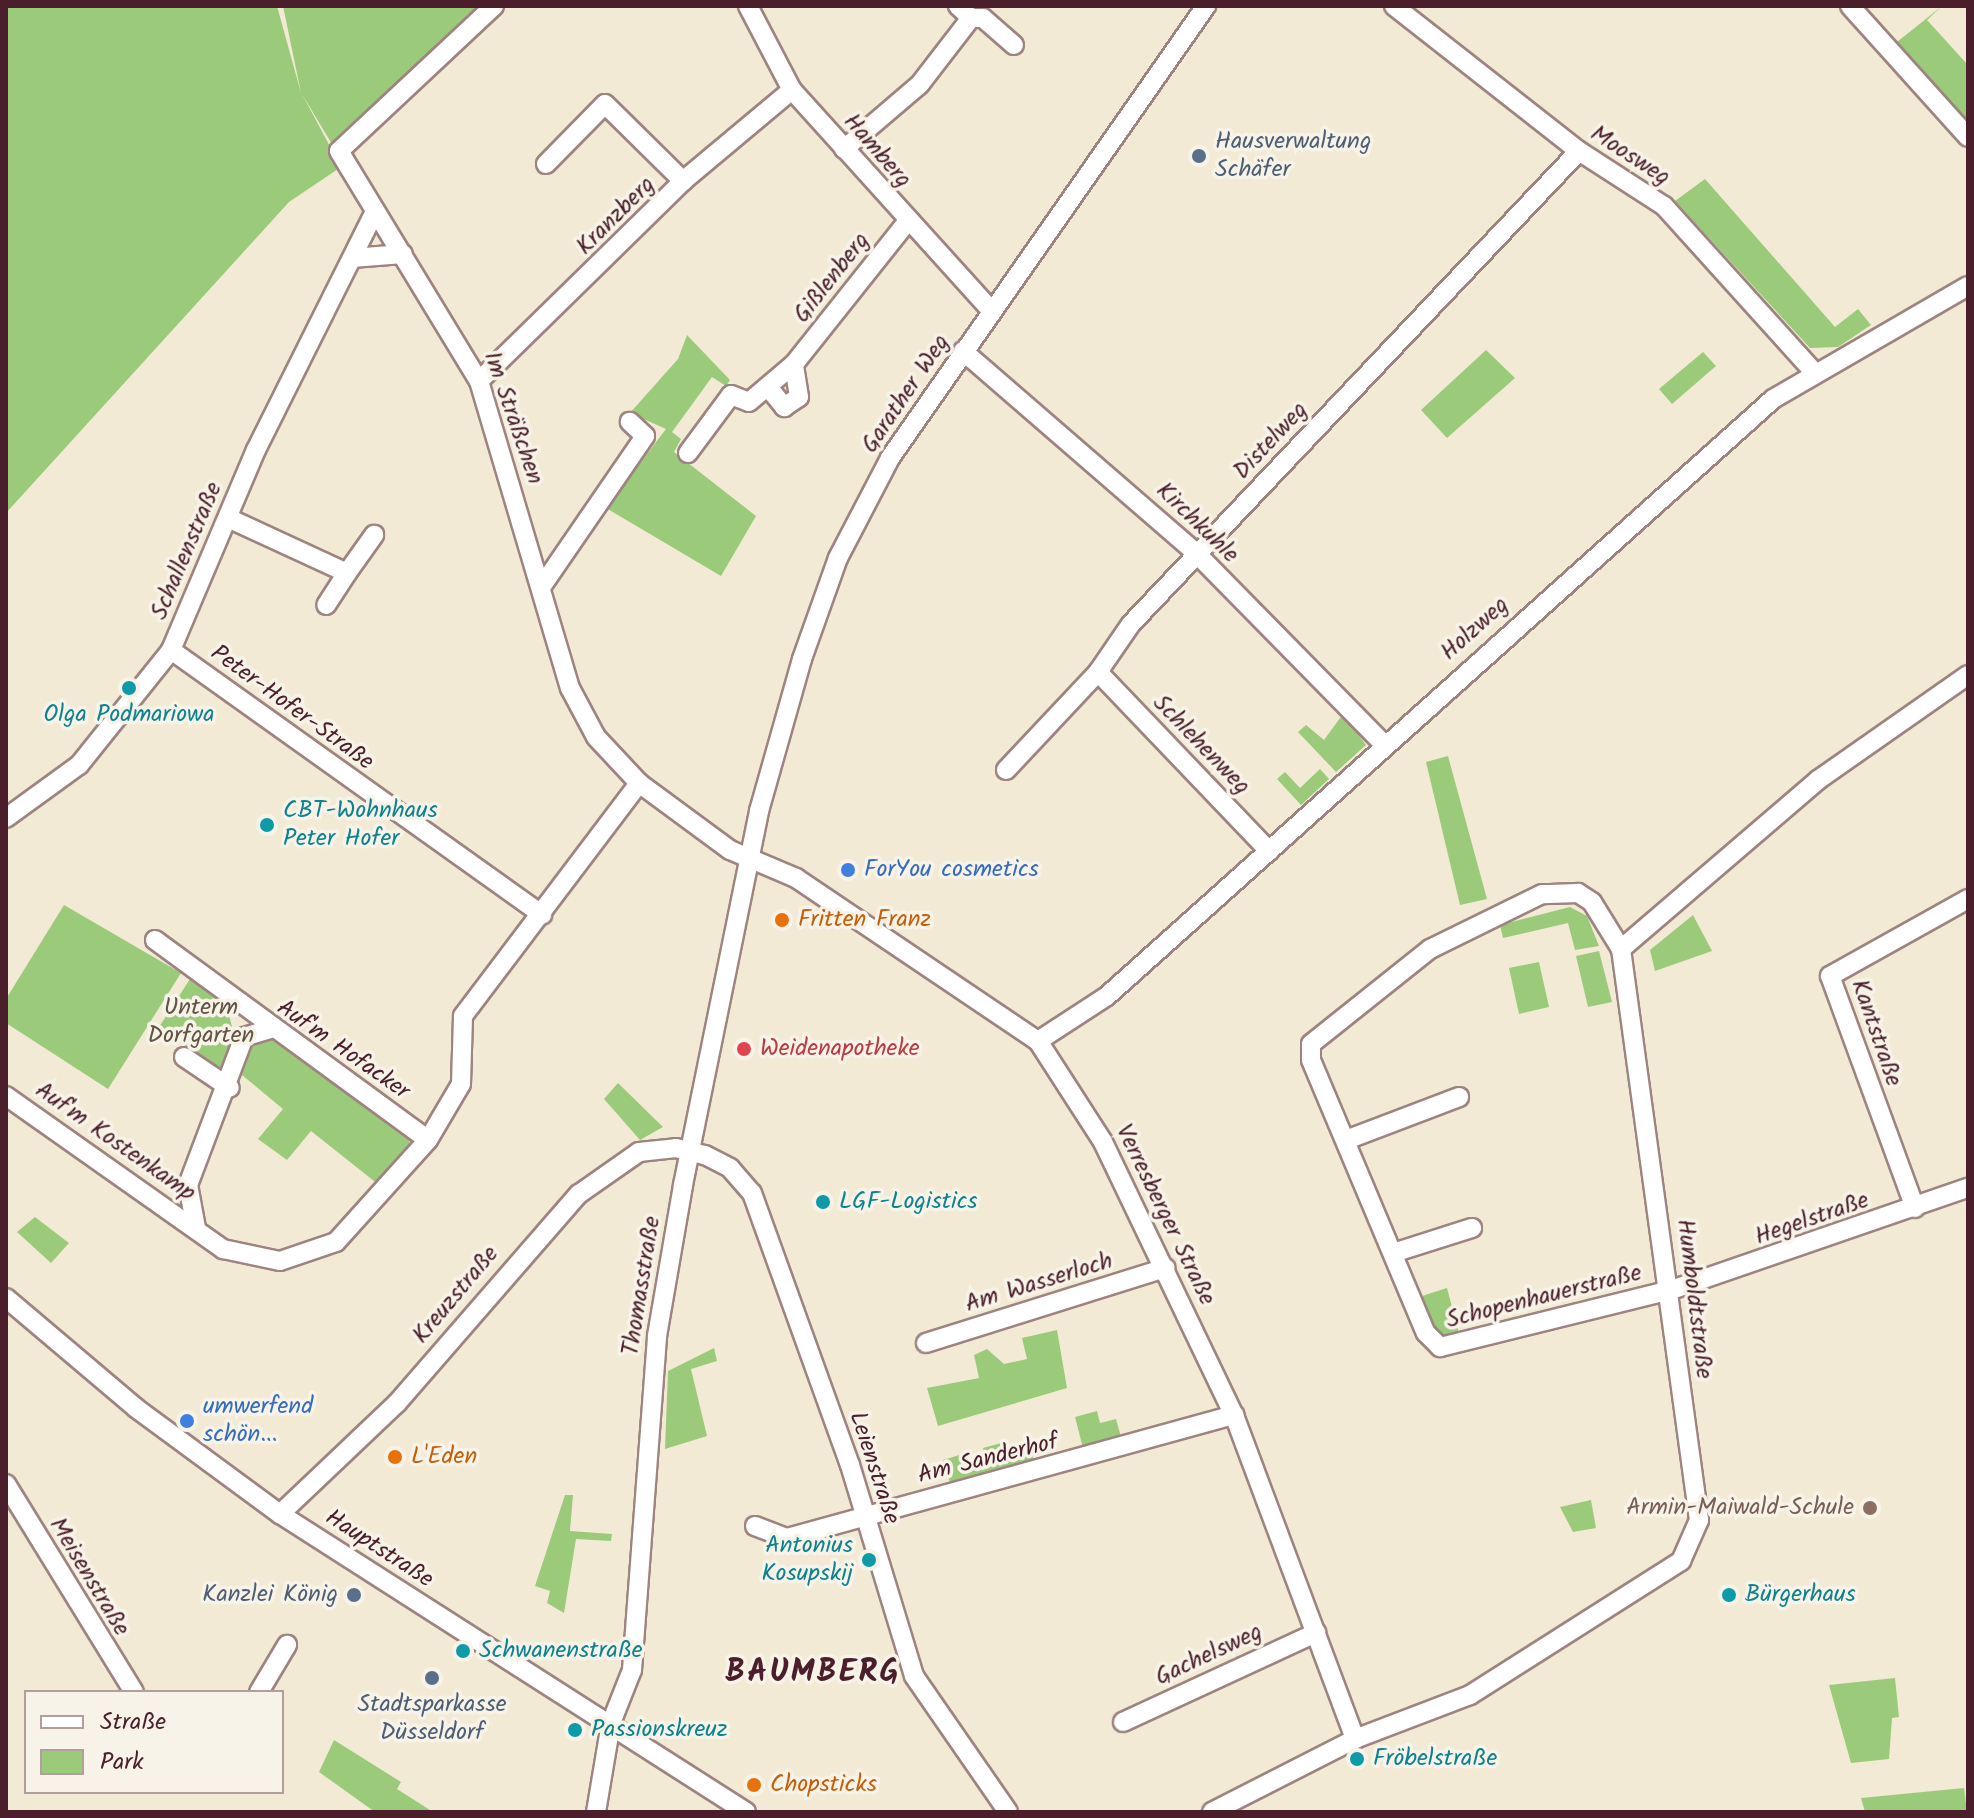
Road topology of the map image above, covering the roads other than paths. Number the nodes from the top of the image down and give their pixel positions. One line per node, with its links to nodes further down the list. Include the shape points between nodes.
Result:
1 (494, 6): 14 (street, Im Sträßchen, via 339,151)
2 (748, 6): 8 (street, Hamberg)
3 (1206, 6): 19 (street, Garather Weg)
4 (1394, 6): 11 (street, Moosweg)
5 (1850, 6): 9 (street)
6 (964, 12): 7 (street, via 983,18); 10 (street, via 920,84)
7 (1014, 45)
8 (792, 90): 10 (street, Hamberg); 13 (street, Kranzberg)
9 (1968, 137)
10 (844, 149): 15 (street, Hamberg)
11 (1579, 151): 22 (street, Moosweg, via 1664,206); 29 (street, Distelweg)
12 (546, 164): 13 (street, via 605,104)
13 (683, 181): 23 (street, Kranzberg)
14 (375, 211): 16 (street, Im Sträßchen); 17 (street, Schallenstraße)
15 (907, 222): 19 (street, Hamberg); 21 (street, Gißlenberg)
16 (403, 254): 17 (street); 23 (street, Im Sträßchen)
17 (352, 258): 27 (street, Schallenstraße)
18 (1968, 286): 22 (street, Holzweg)
19 (991, 310): 20 (street, Garather Weg)
20 (963, 351): 29 (street, Kirchkuhle); 41 (street, Garather Weg, via 890,458 838,558 780,732)
21 (794, 364): 24 (street, Gißlenberg); 24 (street, via 799,397 784,407)
22 (1814, 372): 36 (street, Holzweg, via 1709,451)
23 (479, 381): 31 (street, Im Sträßchen)
24 (768, 387): 26 (street, Gißlenberg, via 749,402 731,395)
25 (630, 422): 31 (street, via 645,436)
26 (688, 453)
27 (228, 518): 30 (street); 33 (street, Schallenstraße)
28 (374, 535): 30 (street)
29 (1197, 554): 34 (street, Distelweg, via 1131,624); 36 (street, Kirchkuhle)
30 (347, 573): 32 (street)
31 (542, 586): 38 (street, Im Sträßchen, via 570,688 596,737)
32 (326, 605)
33 (171, 650): 39 (street, Schallenstraße, via 79,765); 43 (street, Peter-Hofer-Straße)
34 (1098, 672): 37 (street, Distelweg); 40 (street, Schlehenweg)
35 (1968, 675): 45 (street, via 1818,780)
36 (1384, 744): 40 (street, Holzweg)
37 (1006, 770)
38 (639, 783): 41 (street, Im Sträßchen); 43 (street)
39 (6, 818)
40 (1269, 851): 49 (street, Holzweg, via 1107,996)
41 (749, 859): 49 (street, Verresberger Straße, via 796,878); 56 (street, Thomasstraße)
42 (1968, 899): 60 (street, Kantstraße, via 1830,976)
43 (542, 915): 54 (street, via 459,1023 461,1084)
44 (155, 940): 46 (street, Auf'm Hofacker)
45 (1621, 949): 55 (street, Schopenhauerstraße, via 1592,902 1557,891 1481,919 1377,985 1311,1044 1311,1060); 65 (street, Humboldtstraße)
46 (235, 1003): 47 (street, Auf'm Hofacker); 48 (street)
47 (270, 1029): 48 (street); 54 (street, Auf'm Hofacker)
48 (244, 1037): 51 (street)
49 (1038, 1041): 64 (street, Verresberger Straße, via 1103,1142)
50 (184, 1057): 51 (street)
51 (230, 1088): 57 (street)
52 (6, 1096): 59 (street, Auf'm Kostenkamp)
53 (1459, 1097): 55 (street)
54 (428, 1140): 61 (street, via 336,1242 310,1254 251,1257)
55 (1346, 1140): 63 (street, Schopenhauerstraße)
56 (690, 1151): 70 (street, Kreuzstraße, via 639,1152 557,1213 397,1403); 71 (street, Leienstraße, via 730,1168 752,1193); 78 (street, Thomasstraße, via 657,1336 632,1670)
57 (188, 1185): 59 (street); 61 (street)
58 (1968, 1188): 60 (street, Hegelstraße)
59 (160, 1204): 61 (street, Auf'm Kostenkamp)
60 (1915, 1208): 65 (street, Hegelstraße)
61 (196, 1228)
62 (1472, 1228): 63 (street)
63 (1393, 1253): 65 (street, Schopenhauerstraße, via 1426,1333 1440,1347)
64 (1166, 1268): 67 (street, Am Wasserloch); 68 (street, Verresberger Straße)
65 (1671, 1290): 79 (street, Humboldtstraße, via 1699,1520 1681,1561 1470,1695)
66 (6, 1298): 70 (street, Hauptstraße, via 136,1408)
67 (926, 1343)
68 (1234, 1415): 71 (street, Am Sanderhof); 73 (street, Verresberger Straße)
69 (6, 1484): 75 (street, Meisenstraße)
70 (280, 1514): 78 (street, Hauptstraße)
71 (864, 1516): 72 (street, Am Sanderhof, via 787,1538); 83 (street, Leienstraße, via 914,1676)
72 (755, 1526)
73 (1316, 1633): 77 (street, Gachelsweg); 79 (street, Verresberger Straße)
74 (287, 1645): 76 (street)
75 (133, 1690)
76 (260, 1690)
77 (1123, 1722)
78 (611, 1723): 81 (street); 82 (street, Hauptstraße)
79 (1355, 1739): 80 (street, Humboldtstraße)
80 (1221, 1810)
81 (596, 1812)
82 (746, 1812)
83 (1008, 1812)

